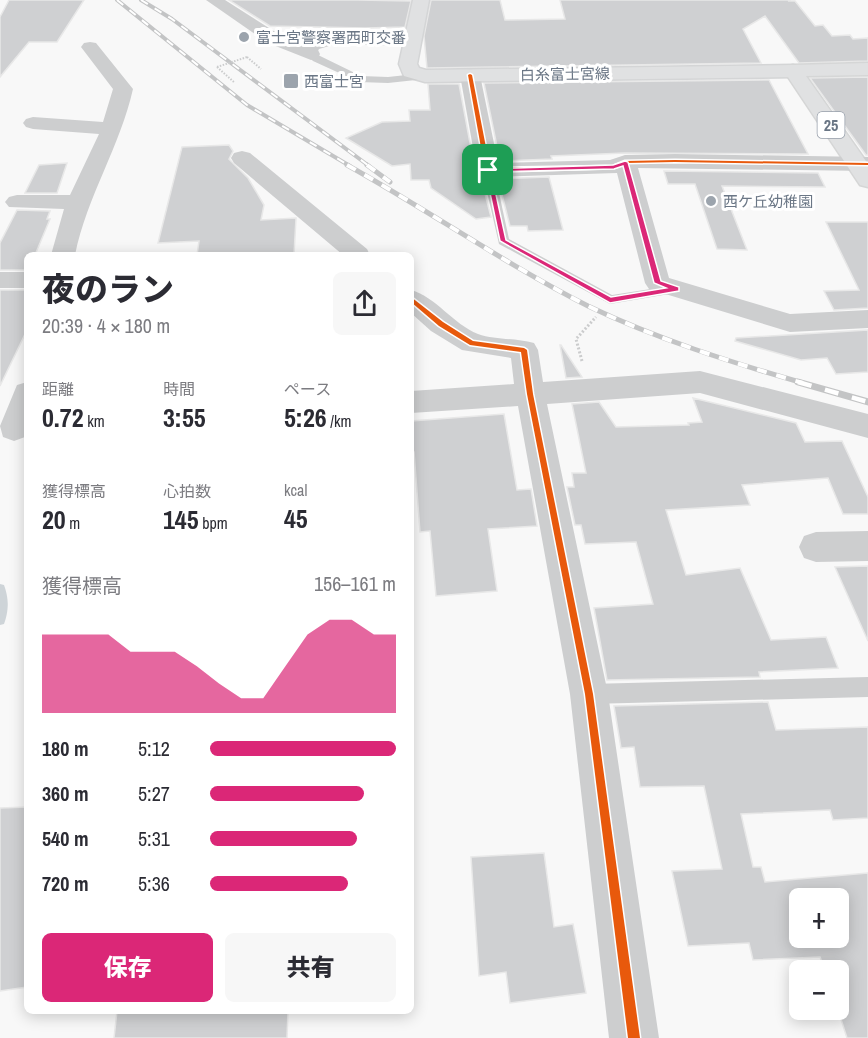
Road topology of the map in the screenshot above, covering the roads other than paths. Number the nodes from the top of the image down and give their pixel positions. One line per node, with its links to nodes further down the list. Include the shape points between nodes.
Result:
1 (214, 0): 5 (street, via 274,39)
2 (421, 0): 3 (main road)
3 (413, 43): 5 (lane, via 336,41 315,48); 9 (main road, via 408,64 411,72)
4 (90, 47): 11 (street, via 123,89)
5 (311, 54): 9 (lane, via 360,79)
6 (868, 69): 7 (main road, 白糸富士宮線)
7 (793, 71): 8 (main road, 白糸富士宮線); 14 (main road, 25)
8 (471, 75): 9 (main road, 白糸富士宮線); 15 (street)
9 (425, 76)
10 (33, 123): 11 (street)
11 (112, 129): 17 (street)
12 (242, 158): 19 (street)
13 (625, 162): 14 (street); 15 (street, via 614,167); 22 (street, via 657,283)
14 (865, 169)
15 (488, 170): 22 (lane, via 503,241 610,300)
16 (17, 202): 17 (street)
17 (80, 202): 18 (street)
18 (63, 252)
19 (354, 252)
20 (0, 280): 21 (street)
21 (24, 280)
22 (676, 289): 24 (street, via 790,323)
23 (414, 302): 25 (street, via 472,343 524,350)
24 (868, 319)
25 (530, 394): 27 (street); 28 (street, via 700,382); 33 (street)
26 (24, 401): 29 (street)
27 (414, 402)
28 (868, 426)
29 (14, 429)
30 (868, 546): 31 (street)
31 (816, 547)
32 (868, 687): 33 (lane)
33 (589, 694): 34 (street)
34 (634, 1038)

